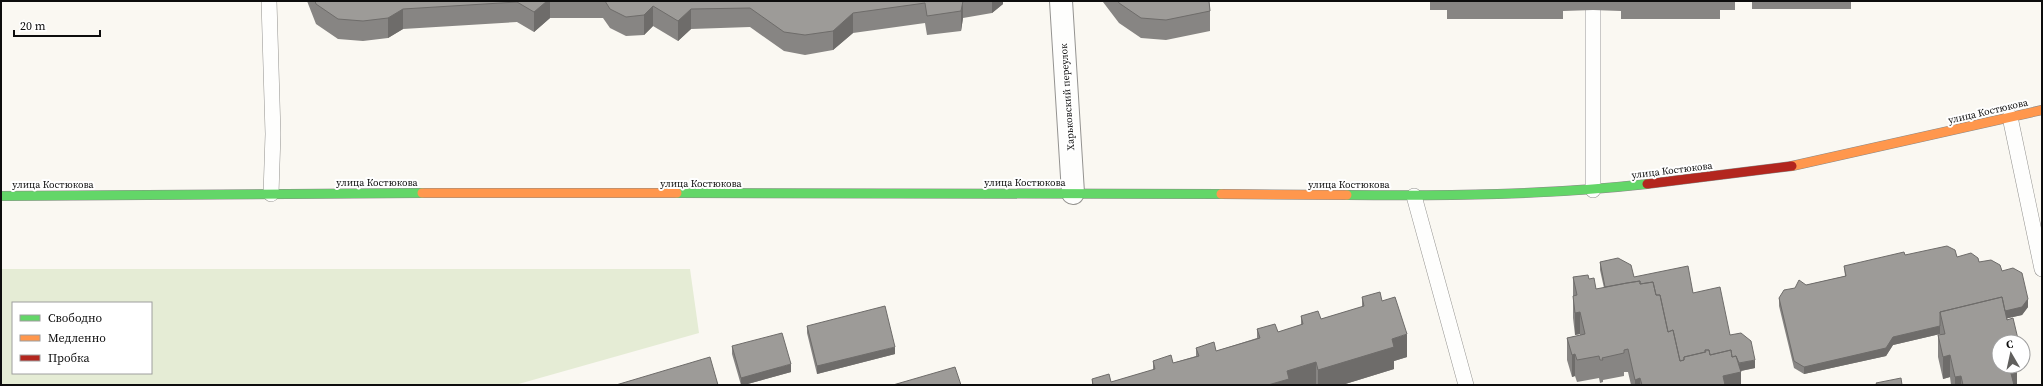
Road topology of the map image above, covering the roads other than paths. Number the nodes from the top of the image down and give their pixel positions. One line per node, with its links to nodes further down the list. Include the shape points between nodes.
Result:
1 (270, 1): 8 (lane, via 273,134)
2 (1061, 1): 7 (street, Харьковский переулок)
3 (1592, 10): 6 (lane)
4 (2042, 110): 5 (main road, улица Костюкова)
5 (2010, 117): 6 (main road, улица Костюкова, via 1782,168); 11 (lane)
6 (1593, 190): 10 (main road, улица Костюкова)
7 (1074, 193): 8 (main road, улица Костюкова); 10 (main road, улица Костюкова)
8 (271, 194): 9 (main road, улица Костюкова)
9 (1, 196)
10 (1414, 196): 12 (lane)
11 (2042, 269)
12 (1466, 385)

